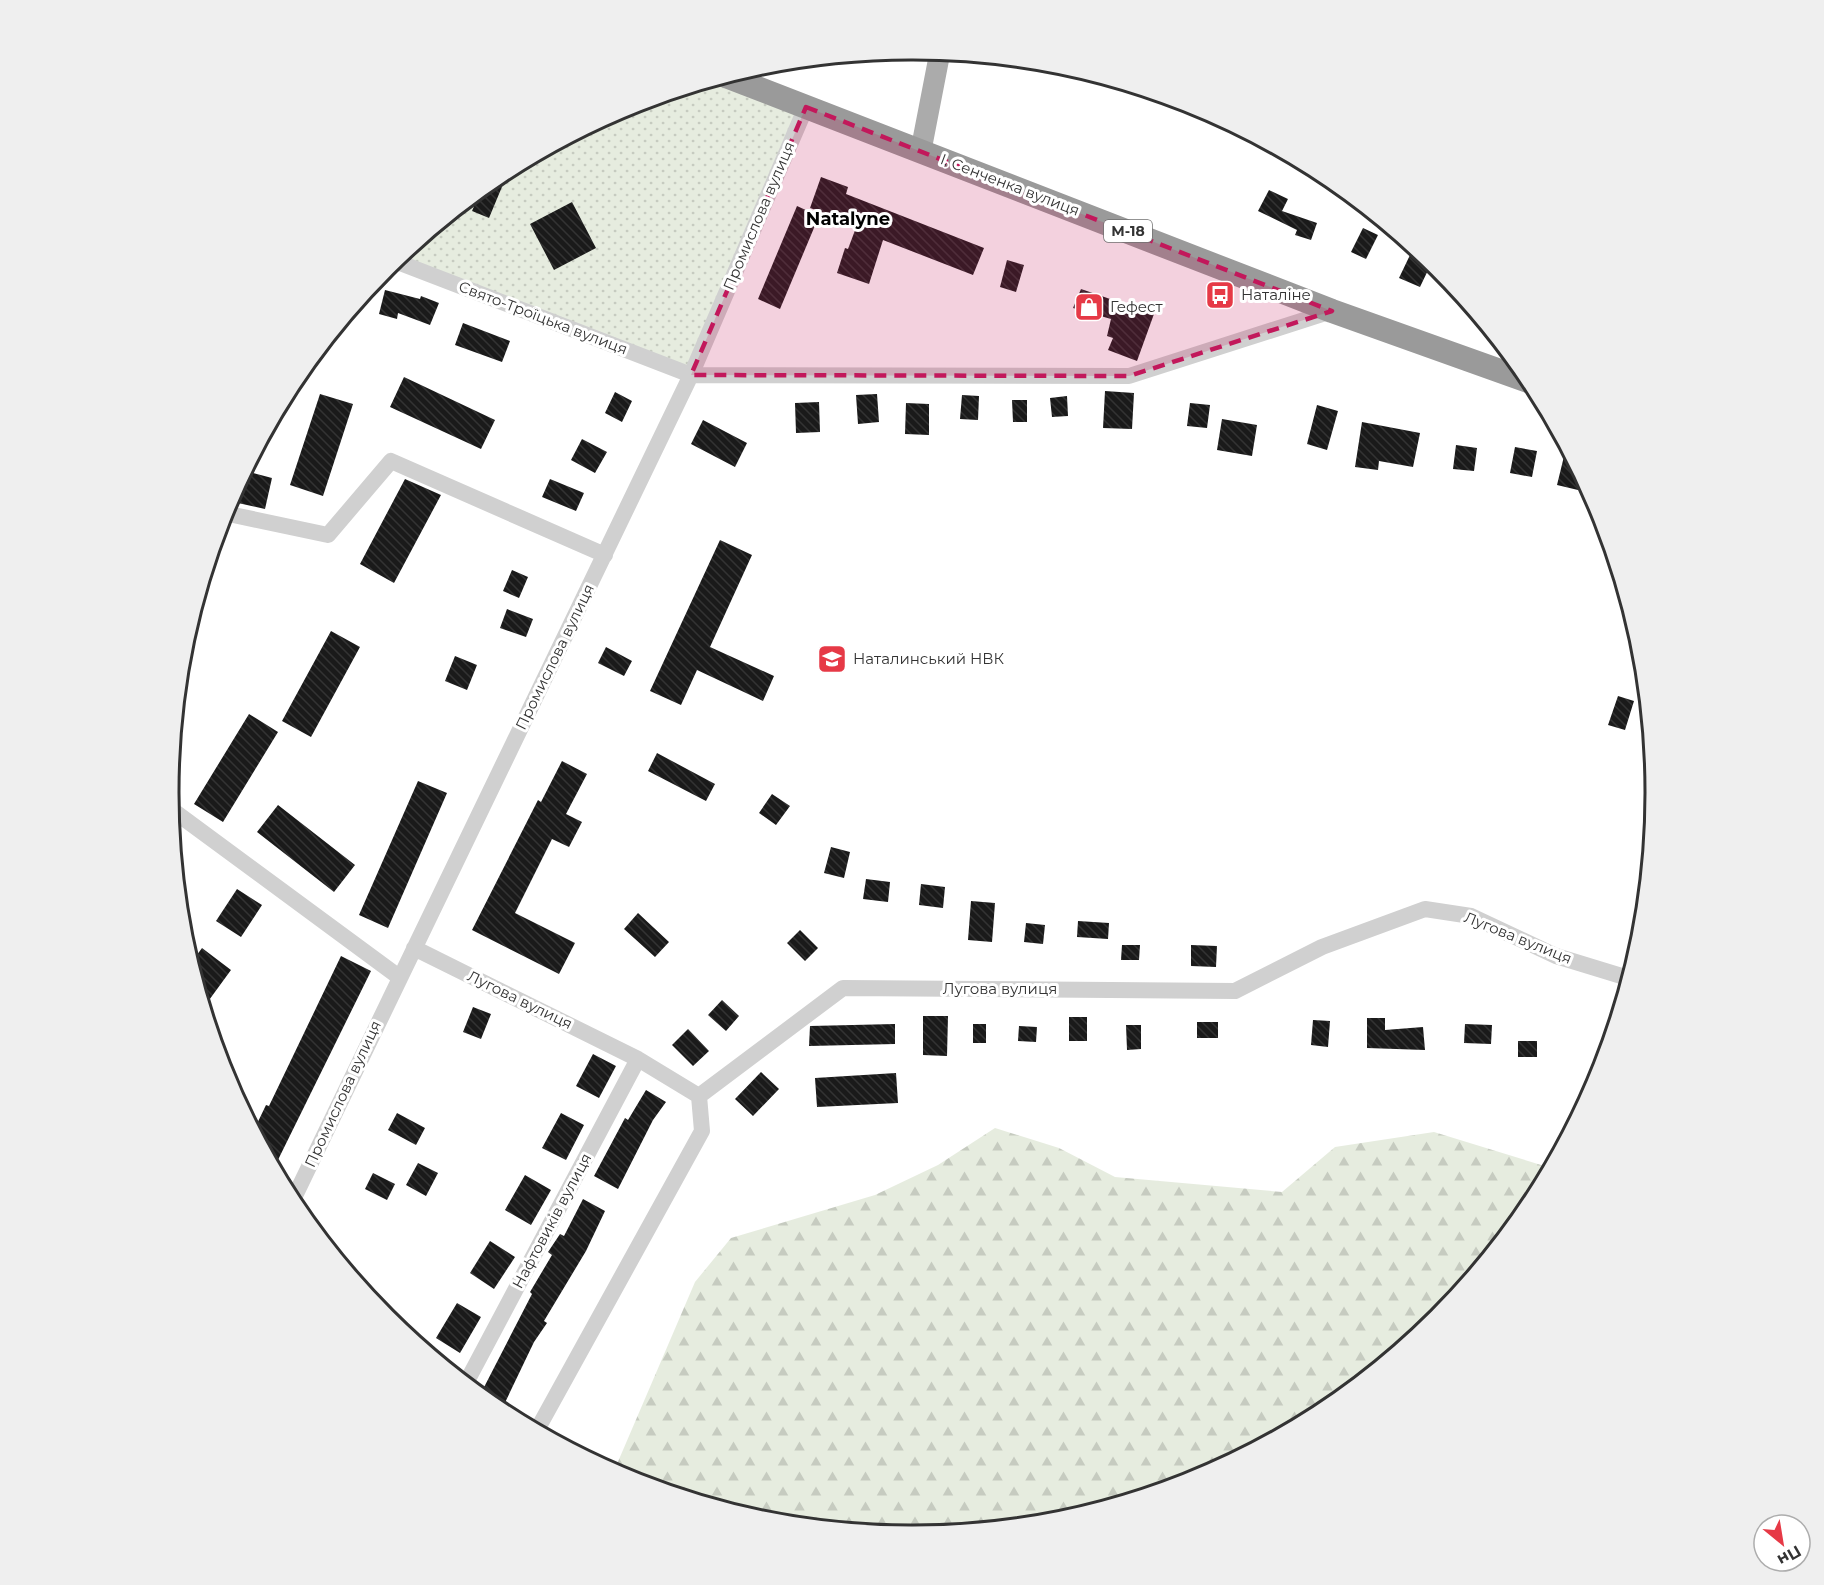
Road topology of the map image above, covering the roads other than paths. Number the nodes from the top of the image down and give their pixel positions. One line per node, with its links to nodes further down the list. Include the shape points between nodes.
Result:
1 (938, 61): 4 (main road)
2 (739, 81): 3 (highway, І. Сенченка вулиця / М-18)
3 (806, 107): 4 (highway, І. Сенченка вулиця / М-18); 7 (street, Промислова вулиця)
4 (921, 150): 6 (highway, І. Сенченка вулиця / М-18)
5 (405, 265): 7 (street, Свято-Троїцька вулиця)
6 (1332, 311): 7 (street, via 1130,376); 8 (highway, І. Сенченка вулиця / М-18)
7 (691, 375): 10 (street, Промислова вулиця)
8 (1514, 376)
9 (234, 515): 10 (street, via 328,535 391,461)
10 (605, 555): 12 (street, Промислова вулиця)
11 (180, 816): 14 (street)
12 (414, 948): 14 (street, Промислова вулиця); 15 (street, Лугова вулиця)
13 (1621, 976): 16 (street, Лугова вулиця, via 1556,956 1471,916 1425,909 1322,947 1235,991 843,988)
14 (399, 977): 17 (street, Промислова вулиця)
15 (638, 1059): 16 (street, Лугова вулиця); 18 (street, Нафтовиків вулиця)
16 (699, 1096): 19 (street, via 702,1131)
17 (298, 1190)
18 (469, 1376)
19 (541, 1424)

